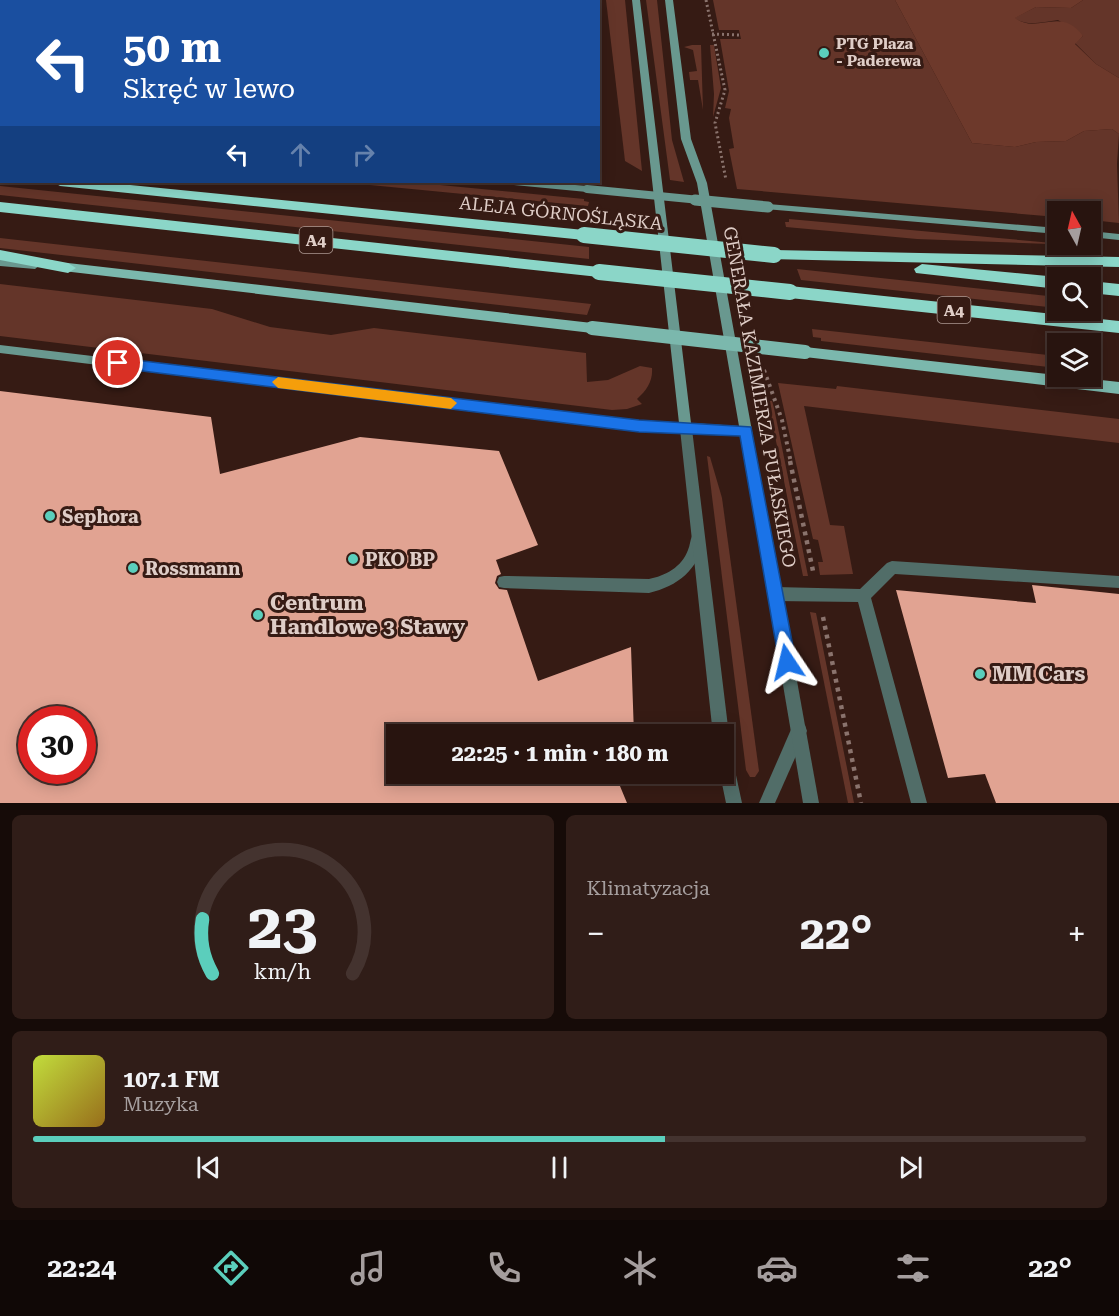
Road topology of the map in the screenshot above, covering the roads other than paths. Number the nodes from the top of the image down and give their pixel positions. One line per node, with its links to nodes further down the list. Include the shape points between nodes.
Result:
1 (636, 0): 20 (street)
2 (669, 0): 21 (street, GENERAŁA KAZIMIERZA PUŁASKIEGO, via 686,139 702,183)
3 (70, 183): 10 (highway, ALEJA GÓRNOŚLĄSKA / A4, bridge)
4 (524, 183): 6 (street, bridge)
5 (0, 207): 17 (highway, A4, bridge)
6 (1047, 230)
7 (1101, 235): 8 (street)
8 (1119, 237)
9 (0, 255): 13 (highway)
10 (774, 255): 12 (highway); 14 (highway, ALEJA GÓRNOŚLĄSKA / A4)
11 (0, 262): 13 (street)
12 (1119, 262)
13 (68, 268): 19 (main road, bridge)
14 (1047, 282)
15 (1101, 288): 16 (highway)
16 (1119, 290)
17 (1119, 327)
18 (0, 349): 20 (street)
19 (1119, 388)
20 (686, 429): 21 (street); 22 (street)
21 (746, 431): 25 (street, GENERAŁA KAZIMIERZA PUŁASKIEGO)
22 (698, 530): 23 (street, via 690,562 666,583 649,586); 27 (street)
23 (504, 582)
24 (1119, 582): 26 (street, via 892,567)
25 (775, 594): 26 (street); 28 (street, GENERAŁA KAZIMIERZA PUŁASKIEGO)
26 (863, 596): 33 (street)
27 (720, 724)
28 (799, 731): 31 (street); 32 (street, GENERAŁA KAZIMIERZA PUŁASKIEGO)
29 (730, 784): 30 (street)
30 (734, 803)
31 (767, 803)
32 (811, 803)
33 (920, 803)

